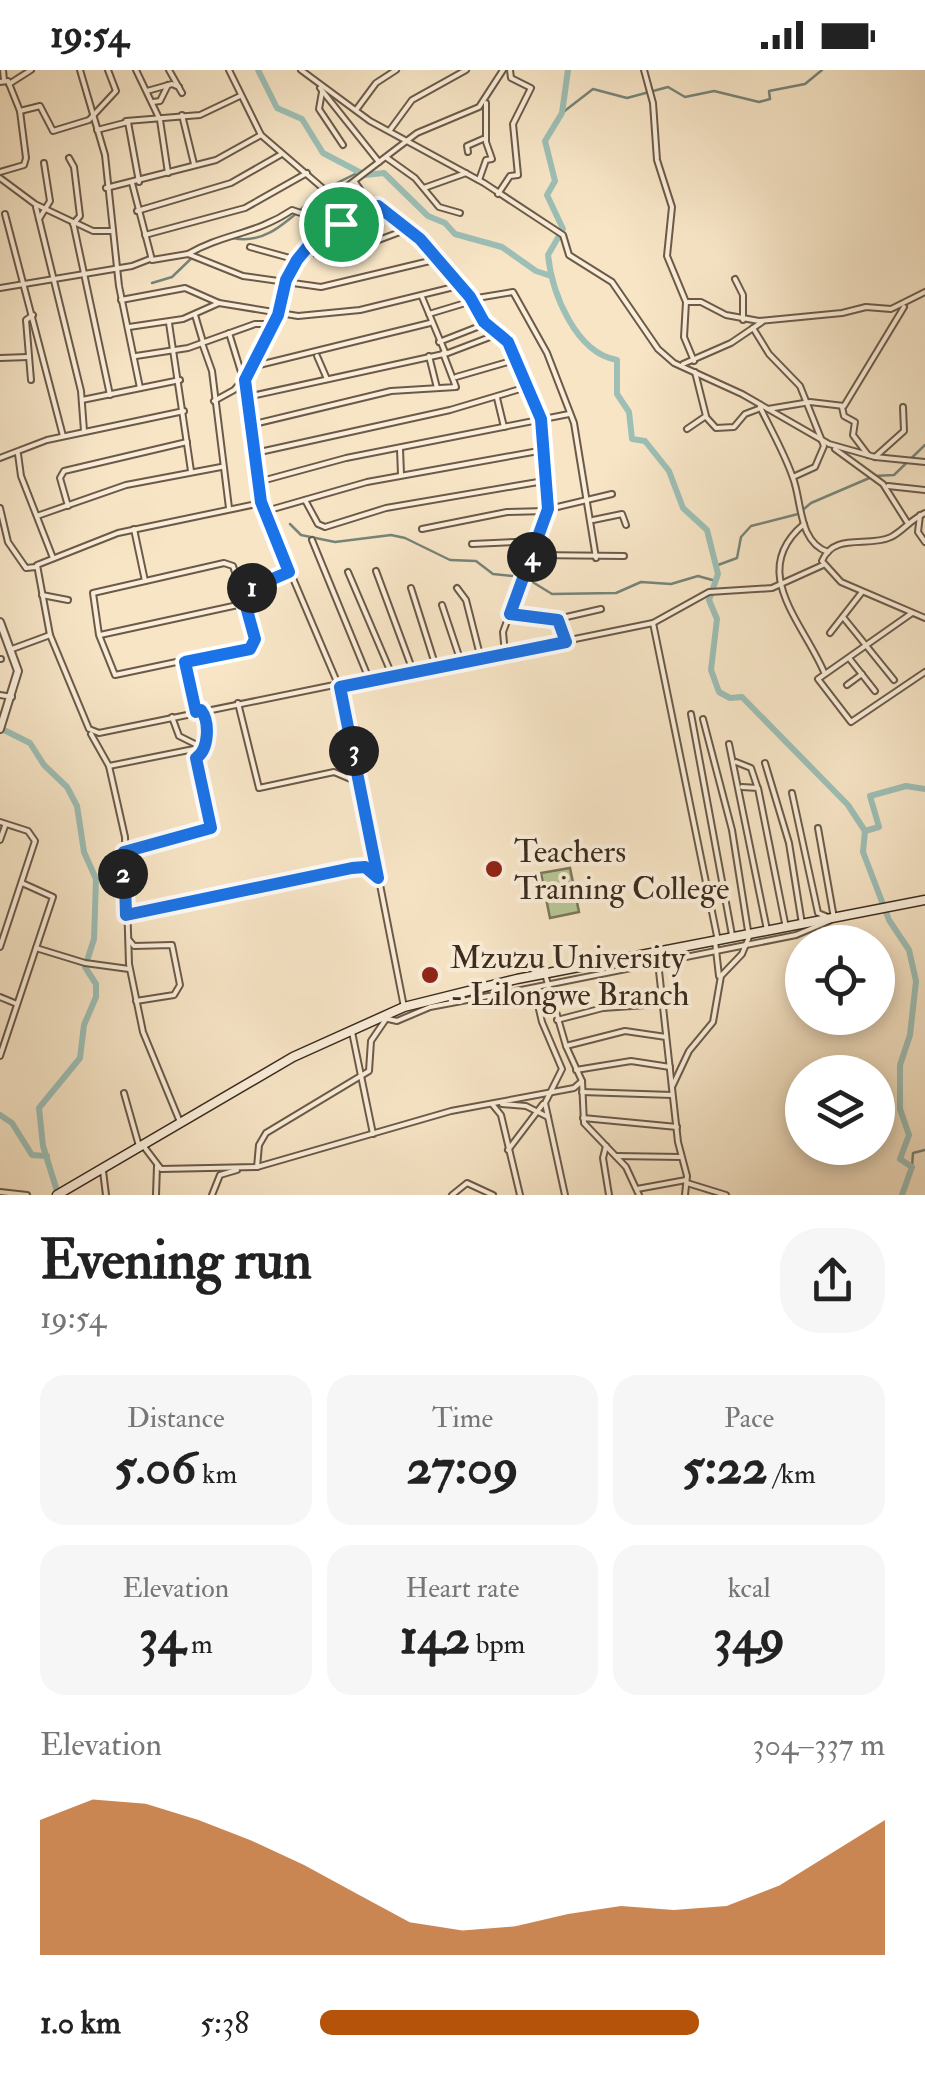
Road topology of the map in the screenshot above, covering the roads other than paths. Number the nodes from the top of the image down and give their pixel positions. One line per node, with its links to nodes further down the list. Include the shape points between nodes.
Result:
1 (3, 70): 13 (street)
2 (30, 70): 13 (street)
3 (80, 70): 23 (street)
4 (108, 70): 23 (street, via 116,91)
5 (136, 70): 16 (street)
6 (169, 70): 14 (street, via 181,90)
7 (229, 70): 17 (street)
8 (301, 70): 15 (street)
9 (396, 70): 20 (street)
10 (466, 70): 27 (street, via 414,98)
11 (507, 70): 18 (street); 49 (street, via 530,88 513,124 518,175)
12 (644, 70): 82 (street, via 654,104 657,160 672,207 667,256)
13 (4, 82): 21 (street)
14 (169, 84): 16 (street); 19 (street)
15 (317, 84): 20 (street); 31 (street, via 324,95 321,112); 36 (street)
16 (147, 91): 19 (street)
17 (240, 96): 22 (street, via 207,113); 28 (street)
18 (486, 100): 29 (street); 30 (street)
19 (153, 102): 24 (street)
20 (356, 110): 27 (street)
21 (20, 112): 23 (street, via 40,106 53,131); 42 (street, via 26,161)
22 (182, 115): 24 (street); 38 (street)
23 (92, 117): 26 (street)
24 (159, 117): 25 (street); 39 (street)
25 (126, 121): 26 (street); 44 (street)
26 (97, 130): 47 (street)
27 (389, 131): 30 (street)
28 (261, 135): 33 (street); 38 (street)
29 (485, 138): 32 (street, via 467,146); 43 (street, via 492,159)
30 (406, 142): 34 (street); 41 (street)
31 (342, 145)
32 (468, 152)
33 (280, 156): 40 (street); 54 (street, via 232,183)
34 (386, 156): 36 (street); 48 (street)
35 (69, 158): 59 (street, via 78,192)
36 (379, 162): 45 (street)
37 (44, 164): 53 (street, via 50,200)
38 (194, 166): 39 (street)
39 (168, 173): 44 (street)
40 (307, 173): 50 (street); 63 (street, via 246,208)
41 (466, 173): 43 (street); 48 (street)
42 (0, 175): 51 (street)
43 (479, 180): 49 (street)
44 (139, 182): 46 (street)
45 (355, 182): 50 (street); 52 (street)
46 (132, 183): 47 (street); 54 (street)
47 (106, 188): 61 (street)
48 (424, 188): 55 (street, via 439,207)
49 (498, 194): 110 (street, via 563,235 568,255 612,282 658,349)
50 (333, 197): 58 (street)
51 (35, 204): 53 (street); 57 (street)
52 (378, 206): 60 (street); 62 (street)
53 (45, 208): 57 (street); 59 (street)
54 (137, 211): 63 (street)
55 (460, 212)
56 (5, 214): 74 (street)
57 (39, 219): 72 (street)
58 (324, 221): 62 (street); 66 (street, via 292,210 245,236 219,237)
59 (75, 224): 61 (street); 71 (street)
60 (408, 229): 65 (street, via 333,257); 69 (street)
61 (114, 231): 70 (street)
62 (320, 232): 65 (street)
63 (144, 236): 67 (street)
64 (250, 246): 68 (street)
65 (305, 251): 68 (street)
66 (188, 254): 67 (street); 75 (street)
67 (150, 259): 70 (street)
68 (297, 260): 75 (street)
69 (434, 260): 75 (street, via 341,286); 76 (street)
70 (117, 268): 71 (street); 80 (street)
71 (85, 272): 72 (street); 121 (street)
72 (56, 279): 74 (street); 124 (street)
73 (736, 279): 89 (street)
74 (25, 284): 77 (street); 85 (street)
75 (285, 284): 87 (street)
76 (458, 286): 79 (street); 81 (street)
77 (0, 288)
78 (925, 292): 84 (street)
79 (422, 296): 87 (street, via 335,314); 88 (street)
80 (122, 300): 83 (street, via 185,288); 95 (street)
81 (472, 300): 88 (street); 94 (street); 131 (street, via 513,292 544,344)
82 (686, 302): 89 (street); 109 (street, via 684,337)
83 (220, 303): 86 (street); 87 (street)
84 (907, 303): 90 (street); 128 (street)
85 (33, 315): 106 (street, via 26,320); 138 (street)
86 (195, 315): 91 (street); 99 (street)
87 (278, 315): 93 (street)
88 (428, 315): 92 (street)
89 (743, 320): 90 (street)
90 (766, 320): 96 (street)
91 (170, 322): 95 (street); 101 (street)
92 (430, 323): 100 (street); 103 (street)
93 (274, 324): 97 (street); 111 (street)
94 (485, 324): 98 (street); 100 (street)
95 (128, 327): 104 (street)
96 (753, 328): 109 (street); 126 (street, via 794,376)
97 (229, 333): 99 (street); 117 (street)
98 (498, 334): 102 (street); 108 (street)
99 (202, 342): 101 (street); 125 (street)
100 (438, 342): 102 (street)
101 (175, 350): 104 (street); 116 (street)
102 (444, 352): 105 (street); 113 (street)
103 (316, 354): 111 (street); 114 (street)
104 (136, 356): 119 (street)
105 (429, 356): 114 (street); 120 (street)
106 (28, 357): 107 (street); 115 (street)
107 (0, 358)
108 (518, 358): 113 (street); 118 (street)
109 (694, 361): 110 (street)
110 (678, 365): 112 (street)
111 (254, 366): 117 (street)
112 (695, 372): 127 (street); 132 (street)
113 (455, 377): 120 (street, via 458,387)
114 (327, 379): 122 (street)
115 (30, 380)
116 (180, 380): 119 (street); 130 (street)
117 (245, 380): 122 (street); 125 (street)
118 (528, 387): 123 (street); 133 (street)
119 (140, 388): 121 (street)
120 (437, 388): 134 (street, via 391,391)
121 (110, 395): 124 (street)
122 (248, 397): 134 (street)
123 (497, 398): 135 (street); 145 (street)
124 (82, 400): 137 (street)
125 (214, 401): 152 (street)
126 (807, 403): 127 (street); 128 (street); 139 (street)
127 (762, 407): 132 (street, via 727,429); 139 (street); 155 (street)
128 (842, 407): 146 (street)
129 (903, 408): 148 (street, via 904,431)
130 (184, 410): 137 (street); 140 (street)
131 (570, 414): 133 (street); 162 (street)
132 (706, 417): 136 (street)
133 (541, 419): 135 (street); 143 (street)
134 (250, 425): 145 (street)
135 (504, 426): 142 (street)
136 (687, 429)
137 (84, 432): 138 (street)
138 (63, 436): 144 (street)
139 (821, 440): 141 (street); 155 (street, via 818,464)
140 (187, 442): 153 (street); 164 (street, via 64,471)
141 (829, 444): 146 (street); 158 (street)
142 (400, 449): 154 (street); 157 (street)
143 (546, 450): 154 (street); 156 (street)
144 (18, 452): 147 (street); 151 (street)
145 (255, 453): 157 (street)
146 (868, 455): 148 (street)
147 (9, 456): 149 (street); 151 (street)
148 (875, 457): 150 (street)
149 (0, 458)
150 (925, 462)
151 (20, 464): 170 (street)
152 (222, 466): 153 (street); 166 (street)
153 (191, 472): 164 (street)
154 (402, 477): 161 (street)
155 (793, 477): 174 (street)
156 (546, 480): 161 (street, via 386,508 328,526 318,524); 167 (street)
157 (258, 482): 163 (street)
158 (884, 484): 159 (street); 173 (street)
159 (925, 490)
160 (612, 494): 162 (street)
161 (305, 500): 168 (street)
162 (588, 500): 167 (street); 172 (street)
163 (261, 502): 166 (street); 168 (street)
164 (68, 506): 170 (street)
165 (0, 508): 171 (street)
166 (230, 508): 176 (street)
167 (548, 510): 177 (street); 179 (street)
168 (266, 511): 191 (street)
169 (922, 514): 173 (street); 180 (street, via 918,532)
170 (37, 516): 186 (street)
171 (2, 520): 189 (street, via 26,568)
172 (593, 520): 175 (street, via 622,514); 187 (street)
173 (907, 522): 183 (street, via 892,537 851,541)
174 (804, 524): 182 (street); 194 (street, via 786,540)
175 (626, 525)
176 (134, 529): 186 (street); 193 (street)
177 (422, 529)
178 (312, 540): 228 (street)
179 (537, 541): 181 (street); 184 (street)
180 (925, 542)
181 (472, 544)
182 (820, 549): 183 (street); 188 (street)
183 (828, 552): 188 (street)
184 (533, 555): 187 (street); 205 (street)
185 (624, 556): 187 (street)
186 (52, 558): 189 (street)
187 (596, 558)
188 (823, 562): 194 (street); 198 (street, via 840,582)
189 (36, 568): 199 (street)
190 (376, 571): 223 (street)
191 (289, 572): 197 (street); 230 (street)
192 (348, 572): 226 (street)
193 (145, 580): 197 (street, via 228,563); 213 (street, via 92,594)
194 (780, 585): 209 (street, via 709,592); 224 (street)
195 (411, 588): 222 (street)
196 (457, 588): 218 (street)
197 (242, 592): 201 (street)
198 (862, 592): 204 (street); 206 (street)
199 (42, 595): 200 (street); 212 (street)
200 (68, 600)
201 (247, 604): 213 (street); 220 (street, via 255,639 250,649)
202 (442, 605): 221 (street)
203 (601, 609): 207 (street)
204 (912, 613): 208 (street); 215 (street)
205 (510, 614): 207 (street); 217 (street, via 502,636)
206 (843, 618): 211 (street); 215 (street)
207 (558, 620): 214 (street)
208 (924, 620)
209 (653, 623): 214 (street); 244 (street)
210 (0, 624): 216 (street)
211 (830, 633)
212 (50, 635): 216 (street); 241 (street)
213 (99, 635): 220 (street, via 116,676)
214 (566, 642): 217 (street)
215 (869, 644): 219 (street); 229 (street)
216 (11, 650): 234 (street, via 18,671)
217 (505, 654): 218 (street)
218 (481, 658): 221 (street)
219 (849, 658): 224 (street); 227 (street)
220 (185, 662): 236 (street)
221 (460, 662): 222 (street)
222 (436, 666): 223 (street)
223 (413, 671): 226 (street)
224 (824, 672): 225 (street, via 818,681 851,722)
225 (925, 672)
226 (392, 674): 228 (street)
227 (862, 674): 231 (street); 232 (street)
228 (369, 678): 230 (street)
229 (894, 680)
230 (340, 685): 235 (street); 250 (street)
231 (847, 685)
232 (875, 691)
233 (0, 695): 234 (street)
234 (12, 697): 240 (street)
235 (238, 701): 236 (street); 250 (street, via 256,787 334,772)
236 (199, 711): 238 (street); 245 (street, via 206,718)
237 (690, 714): 242 (street)
238 (172, 717): 241 (street, via 98,733); 245 (street, via 179,736)
239 (703, 719): 271 (street, via 732,830)
240 (0, 729)
241 (89, 729): 249 (street)
242 (693, 740): 244 (street); 270 (street)
243 (729, 744): 247 (street)
244 (679, 748): 273 (street)
245 (205, 749): 246 (street)
246 (196, 758): 249 (street, via 192,748); 257 (street, via 210,830)
247 (735, 762): 251 (street, via 751,768); 252 (street)
248 (765, 763): 264 (street)
249 (110, 766): 257 (street)
250 (360, 783): 258 (street)
251 (757, 786): 252 (street); 265 (street)
252 (740, 788): 269 (street)
253 (792, 793): 262 (street, via 818,913)
254 (3, 823): 256 (street); 259 (street, via 36,841)
255 (818, 828): 262 (street)
256 (0, 840)
257 (124, 852): 261 (street)
258 (378, 878): 261 (street, via 365,867 352,868); 289 (street)
259 (22, 883): 267 (street); 275 (street, via 53,895)
260 (925, 900): 262 (main road)
261 (126, 915): 272 (street)
262 (833, 918): 264 (main road); 271 (street, via 800,934)
263 (0, 924): 267 (street)
264 (802, 924): 266 (main road)
265 (785, 925)
266 (798, 925)
267 (7, 926): 274 (street)
268 (785, 928): 269 (main road)
269 (767, 931): 271 (main road)
270 (732, 938): 271 (main road); 273 (main road)
271 (748, 939): 273 (street); 280 (street)
272 (128, 940): 278 (street); 286 (street, via 134,946 172,945 180,985 174,995)
273 (716, 944): 276 (main road); 277 (street); 280 (street)
274 (0, 948)
275 (36, 948): 278 (street); 287 (street)
276 (657, 952): 277 (street); 279 (main road)
277 (655, 963): 281 (street); 288 (street)
278 (130, 969): 286 (street)
279 (545, 974): 281 (street); 289 (main road)
280 (720, 980): 304 (street, via 712,1022)
281 (547, 985): 282 (street); 291 (street)
282 (534, 987): 283 (street); 294 (street)
283 (516, 991): 285 (street); 290 (street, via 430,1007 397,1021)
284 (0, 997): 287 (street)
285 (502, 999)
286 (136, 1002): 315 (street)
287 (17, 1004): 295 (street)
288 (662, 1004): 291 (street, via 625,1004); 296 (street)
289 (404, 1007): 290 (main road)
290 (383, 1017): 293 (main road); 302 (street, via 371,1041 369,1071)
291 (557, 1020): 292 (street)
292 (560, 1027): 294 (street); 297 (street)
293 (351, 1028): 302 (street); 315 (main road)
294 (548, 1033): 300 (street)
295 (3, 1036): 298 (street)
296 (666, 1038): 297 (street, via 625,1032); 299 (street)
297 (566, 1046): 301 (street)
298 (0, 1056)
299 (670, 1067): 301 (street, via 628,1062); 304 (street)
300 (562, 1069): 305 (street); 306 (street)
301 (576, 1070): 303 (street)
302 (359, 1078): 317 (street); 325 (street, via 266,1133)
303 (582, 1081): 305 (street); 307 (street)
304 (672, 1087): 309 (street)
305 (568, 1089): 306 (street)
306 (553, 1091): 310 (street); 311 (street)
307 (582, 1092): 309 (street); 314 (street)
308 (124, 1093): 318 (street)
309 (673, 1095): 316 (street)
310 (545, 1100): 312 (street); 313 (street)
311 (492, 1104): 312 (street); 317 (street); 320 (street)
312 (538, 1111): 313 (street); 320 (street)
313 (548, 1117): 338 (street)
314 (583, 1118): 316 (street); 319 (street)
315 (180, 1122): 318 (main road)
316 (677, 1127): 322 (street)
317 (373, 1134): 325 (street)
318 (140, 1145): 323 (main road); 324 (street)
319 (606, 1146): 321 (street); 339 (street)
320 (508, 1150): 337 (street)
321 (616, 1156): 322 (street); 329 (street)
322 (680, 1157): 327 (street)
323 (104, 1166): 331 (main road); 332 (street)
324 (157, 1166): 326 (street); 333 (street)
325 (257, 1167): 326 (street)
326 (237, 1170): 334 (street, via 220,1175)
327 (687, 1182): 329 (street); 340 (street); 341 (street)
328 (1, 1189): 330 (street)
329 (638, 1192)
330 (27, 1195)
331 (57, 1195)
332 (106, 1195)
333 (156, 1195)
334 (212, 1195)
335 (452, 1195): 336 (street, via 466,1183)
336 (494, 1195)
337 (520, 1195)
338 (565, 1195)
339 (609, 1195)
340 (686, 1195)
341 (726, 1195)

